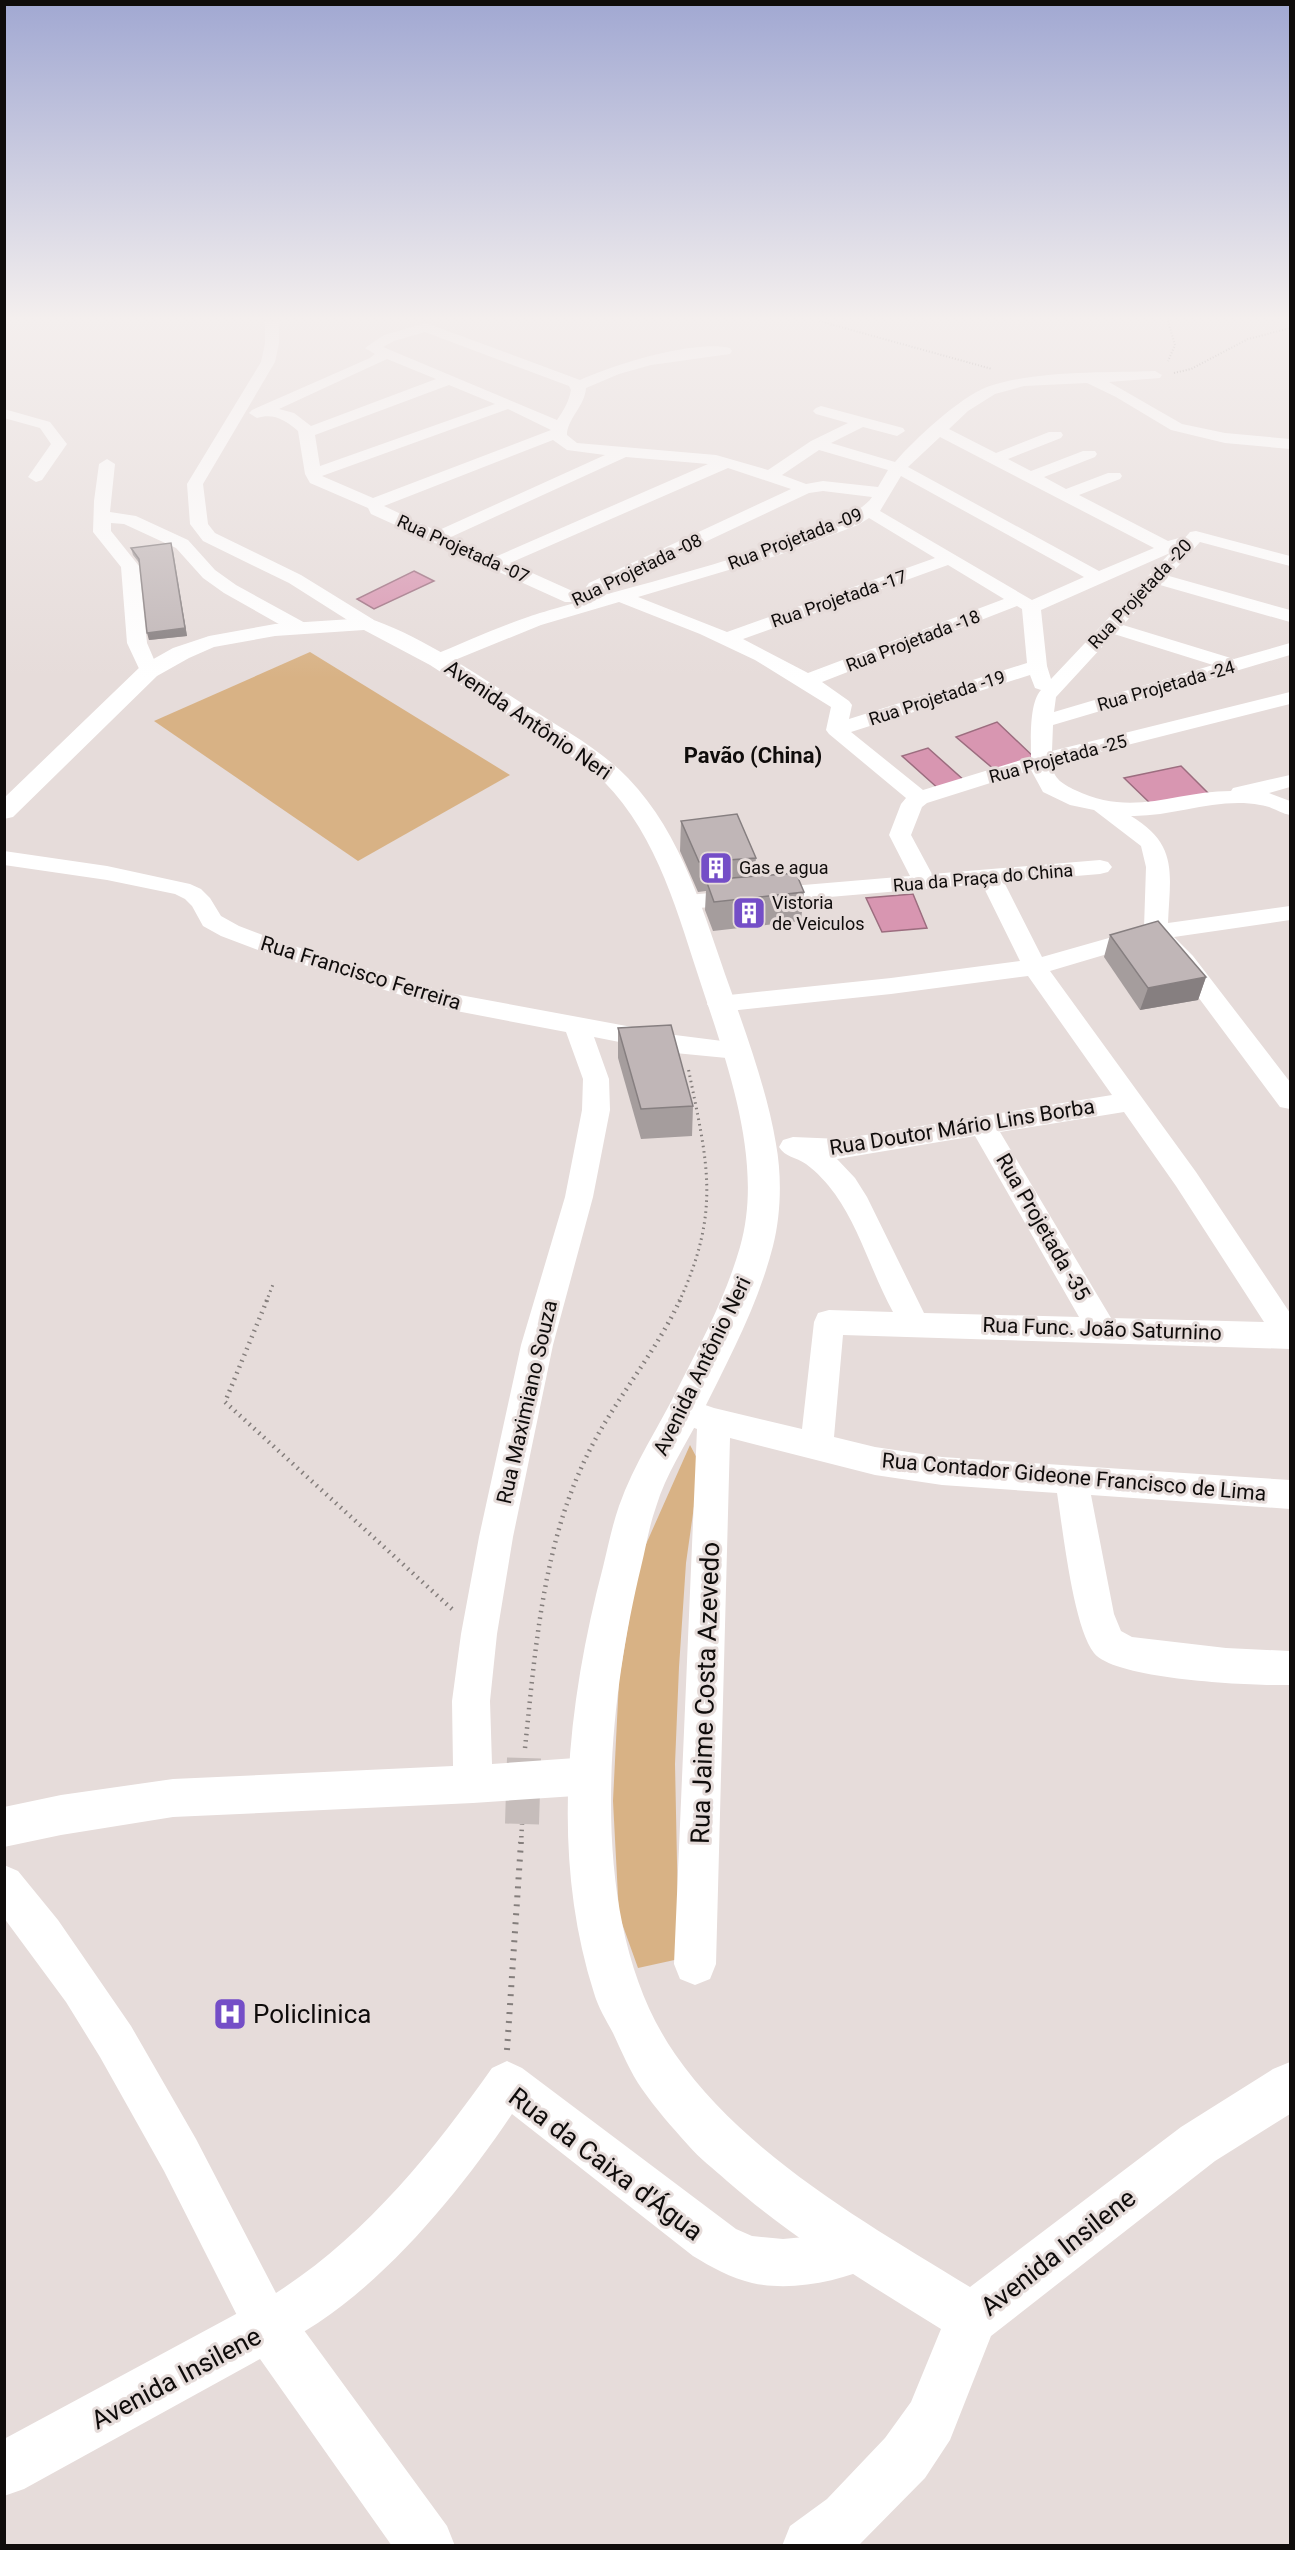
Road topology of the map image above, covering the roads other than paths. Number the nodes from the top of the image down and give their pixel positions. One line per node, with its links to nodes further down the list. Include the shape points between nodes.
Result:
1 (56, 440): 23 (street, via 59,444)
2 (221, 440): 43 (street, via 195,484 199,524 209,537 295,579)
3 (307, 440): 20 (street)
4 (408, 440): 20 (street)
5 (533, 440): 28 (street)
6 (562, 440): 14 (street, via 573,447)
7 (825, 440): 12 (street)
8 (928, 440): 19 (street, Rua Projetada -09)
9 (958, 440): 16 (street)
10 (1042, 440): 16 (street)
11 (1259, 440): 13 (street)
12 (817, 444): 19 (street); 21 (street)
13 (1290, 444)
14 (623, 453): 17 (street); 32 (street)
15 (1089, 454): 24 (street)
16 (995, 459): 24 (street)
17 (727, 462): 21 (street); 36 (street)
18 (107, 464): 30 (street)
19 (898, 468): 26 (street, Rua Projetada -09); 37 (street)
20 (313, 474): 28 (street, Rua Projetada -07, via 316,480)
21 (770, 476): 25 (street)
22 (1114, 476): 27 (street)
23 (36, 477)
24 (1030, 477): 27 (street)
25 (805, 489): 26 (street, via 823,486); 41 (street, Rua Projetada -08)
26 (884, 492): 29 (street, Rua Projetada -09)
27 (1065, 495): 33 (street)
28 (375, 505): 32 (street, Rua Projetada -07, via 378,510)
29 (870, 512): 34 (street); 39 (street, Rua Projetada -09, via 773,551)
30 (102, 518): 45 (street, via 130,520 182,544 230,589); 51 (street, via 102,532 130,566 137,643)
31 (1196, 536): 33 (street, Rua Projetada -20); 35 (street); 38 (street, Rua Projetada -20)
32 (437, 537): 36 (street, Rua Projetada -07)
33 (1168, 548): 37 (street, Rua Projetada -20)
34 (949, 559): 40 (street); 46 (street, Rua Projetada -17)
35 (1290, 561)
36 (496, 563): 41 (street, Rua Projetada -07)
37 (1099, 578): 40 (street, Rua Projetada -20)
38 (1156, 578): 42 (street); 44 (street, Rua Projetada -20)
39 (619, 596): 41 (street, Rua Projetada -09); 46 (street)
40 (1024, 603): 49 (street); 52 (street, Rua Projetada -18)
41 (566, 606): 48 (street, Rua Projetada -08)
42 (1290, 616)
43 (367, 624): 45 (street); 48 (street, Avenida Antônio Neri)
44 (1111, 627): 50 (street); 53 (street, Rua Projetada -20)
45 (300, 628): 51 (street, via 209,642)
46 (728, 638): 52 (street)
47 (1290, 649): 50 (street, Rua Projetada -24)
48 (438, 660): 68 (street, Avenida Antônio Neri, via 564,740 619,782 663,844)
49 (1037, 666): 53 (street); 56 (street, Rua Projetada -19)
50 (1234, 666): 55 (street, Rua Projetada -24)
51 (149, 670): 63 (street)
52 (809, 680): 56 (street, via 842,705)
53 (1046, 696): 55 (street)
54 (1290, 698): 57 (street, Rua Projetada -25)
55 (1042, 722): 57 (street)
56 (836, 730): 59 (street)
57 (1043, 760): 59 (street, Rua Projetada -25); 61 (street, via 1042,770 1051,787)
58 (1290, 781): 60 (street)
59 (919, 798): 67 (street, via 912,804 900,835)
60 (1221, 798): 61 (street, via 1151,810); 62 (street, via 1264,798)
61 (1097, 805): 70 (street, via 1136,829 1155,851)
62 (1290, 809)
63 (4, 812)
64 (4, 858): 73 (street, Rua Francisco Ferreira, via 182,889 202,903 211,921 278,949 446,1001)
65 (1100, 867): 66 (street, Rua da Praça do China)
66 (990, 877): 67 (street, Rua da Praça do China); 71 (street)
67 (925, 883): 68 (street, Rua da Praça do China)
68 (687, 902): 72 (street, Avenida Antônio Neri)
69 (1290, 913): 70 (street)
70 (1156, 932): 71 (street); 75 (street, via 1184,961)
71 (1035, 966): 72 (street); 76 (street)
72 (720, 1004): 74 (street, Avenida Antônio Neri)
73 (577, 1027): 74 (street, Rua Francisco Ferreira); 89 (street, Rua Maximiano Souza, via 596,1079 596,1110 579,1197 537,1345 496,1536 471,1701)
74 (737, 1050): 78 (street, Avenida Antônio Neri)
75 (1290, 1100)
76 (1131, 1101): 77 (street, Rua Doutor Mário Lins Borba); 82 (street)
77 (983, 1126): 79 (street, Rua Doutor Mário Lins Borba, via 841,1149); 81 (street, Rua Projetada -35)
78 (761, 1144): 79 (street, Rua Doutor Mário Lins Borba); 83 (street, Avenida Antônio Neri, via 764,1188 758,1242)
79 (793, 1147): 80 (street, via 811,1152 843,1183 867,1223)
80 (915, 1324): 81 (street, Rua Func. João Saturnino); 84 (street, Rua Func. João Saturnino, via 829,1322)
81 (1102, 1329): 82 (street, Rua Func. João Saturnino)
82 (1290, 1336)
83 (699, 1416): 84 (street, Rua Contador Gideone Francisco de Lima); 88 (street, Avenida Antônio Neri, via 659,1454 637,1506 600,1666); 92 (street, Rua Jaime Costa Azevedo)
84 (817, 1448): 85 (street, Rua Contador Gideone Francisco de Lima, via 942,1471)
85 (1071, 1480): 86 (street, Rua Contador Gideone Francisco de Lima); 87 (street, via 1100,1630 1116,1649 1194,1662)
86 (1290, 1494)
87 (1290, 1668)
88 (590, 1776): 89 (street); 94 (street, Avenida Antônio Neri, via 590,1833 598,1914 617,1993 657,2070 707,2130 773,2188)
89 (473, 1784): 90 (street, via 173,1798)
90 (4, 1827)
91 (4, 1885): 96 (street, via 35,1921 109,2031)
92 (695, 1964)
93 (1290, 2086): 95 (street, Avenida Insilene, via 1198,2144)
94 (860, 2248): 95 (street, Avenida Antônio Neri); 96 (street, Rua da Caixa d'Água, via 807,2262 739,2256 709,2240 507,2083 477,2128 385,2234 329,2284)
95 (972, 2318): 99 (street, Avenida Insilene, via 931,2421 905,2458 847,2519)
96 (268, 2326): 97 (street, Avenida Insilene); 98 (street, Avenida Insilene)
97 (4, 2469)
98 (427, 2546)
99 (810, 2546)

